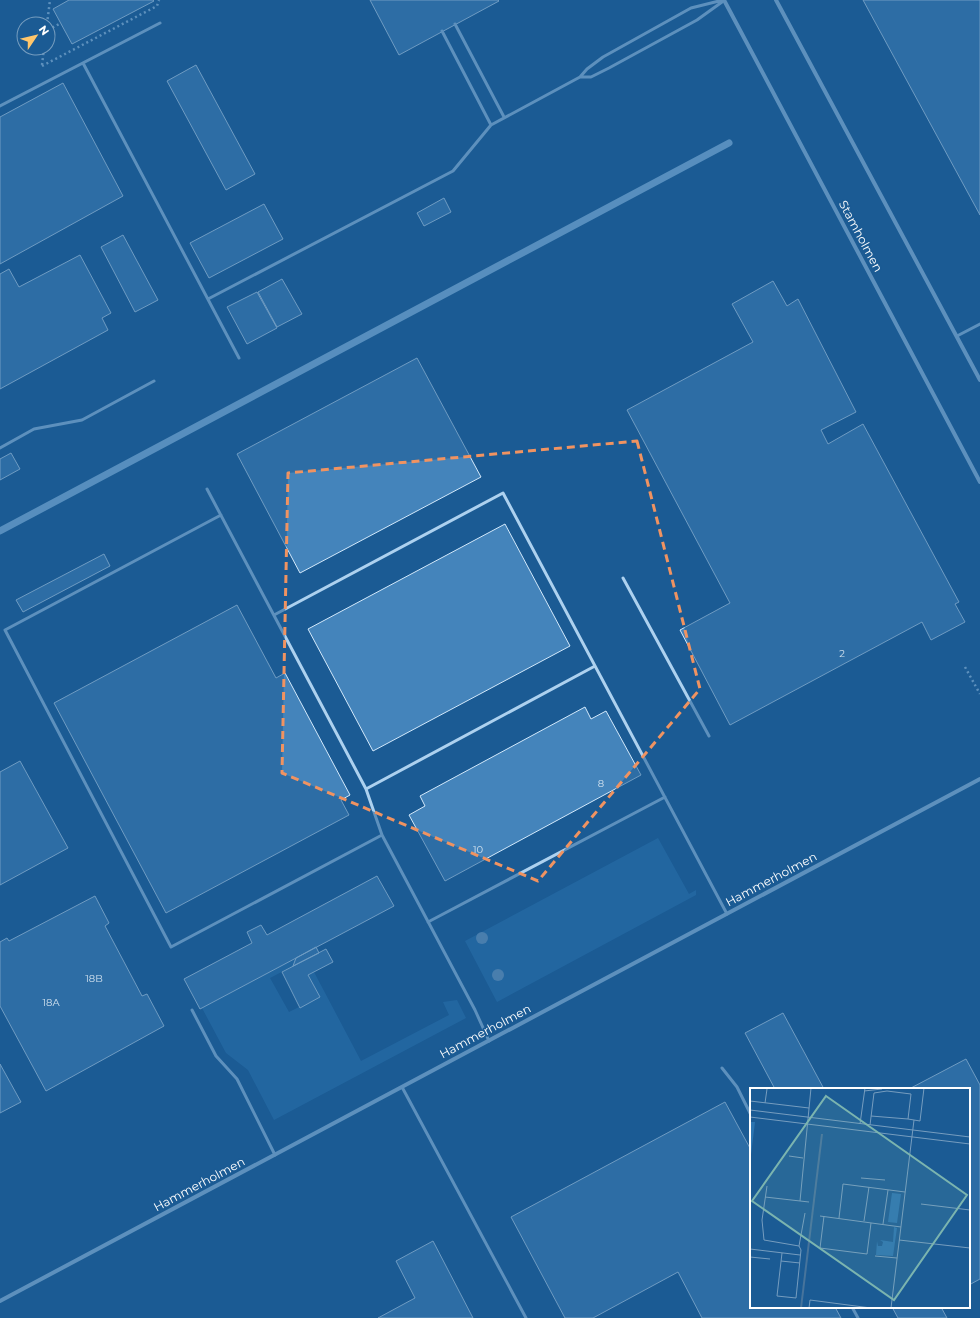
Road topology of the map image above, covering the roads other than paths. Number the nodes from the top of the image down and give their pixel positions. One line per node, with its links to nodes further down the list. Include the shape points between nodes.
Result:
1 (724, 0): 7 (lane, via 697,20 609,68 591,77); 7 (lane, via 691,8 603,56); 18 (street, Stamholmen)
2 (776, 0): 13 (street)
3 (160, 23): 6 (lane)
4 (455, 24): 9 (lane)
5 (442, 31): 10 (lane)
6 (83, 63): 8 (lane); 11 (lane)
7 (580, 77): 9 (lane)
8 (0, 106)
9 (504, 118): 10 (lane)
10 (491, 125): 11 (lane, via 453,171)
11 (208, 299): 14 (lane)
12 (980, 324): 13 (lane)
13 (957, 336): 15 (street)
14 (239, 358)
15 (980, 380)
16 (154, 381): 17 (lane, via 82,420 34,429)
17 (0, 448)
18 (980, 482)
19 (207, 489): 20 (lane)
20 (221, 515): 22 (lane); 28 (lane, via 4,630 171,947)
21 (623, 578): 24 (lane)
22 (274, 615): 23 (lane, via 503,493); 26 (lane)
23 (595, 666): 26 (lane); 27 (lane)
24 (709, 736)
25 (980, 779): 29 (street, Hammerholmen)
26 (366, 789): 28 (lane)
27 (665, 797): 29 (lane); 30 (lane)
28 (382, 835): 30 (lane)
29 (727, 914): 32 (street, Hammerholmen)
30 (428, 922): 32 (lane)
31 (192, 1010): 36 (lane, via 216,1056 237,1079)
32 (489, 1041): 34 (street, Hammerholmen)
33 (722, 1068): 35 (lane, via 737,1087)
34 (402, 1087): 36 (street, Hammerholmen); 39 (lane)
35 (750, 1113)
36 (275, 1155): 37 (street, Hammerholmen)
37 (0, 1301)
38 (853, 1308): 40 (lane)
39 (526, 1318)
40 (858, 1318)

